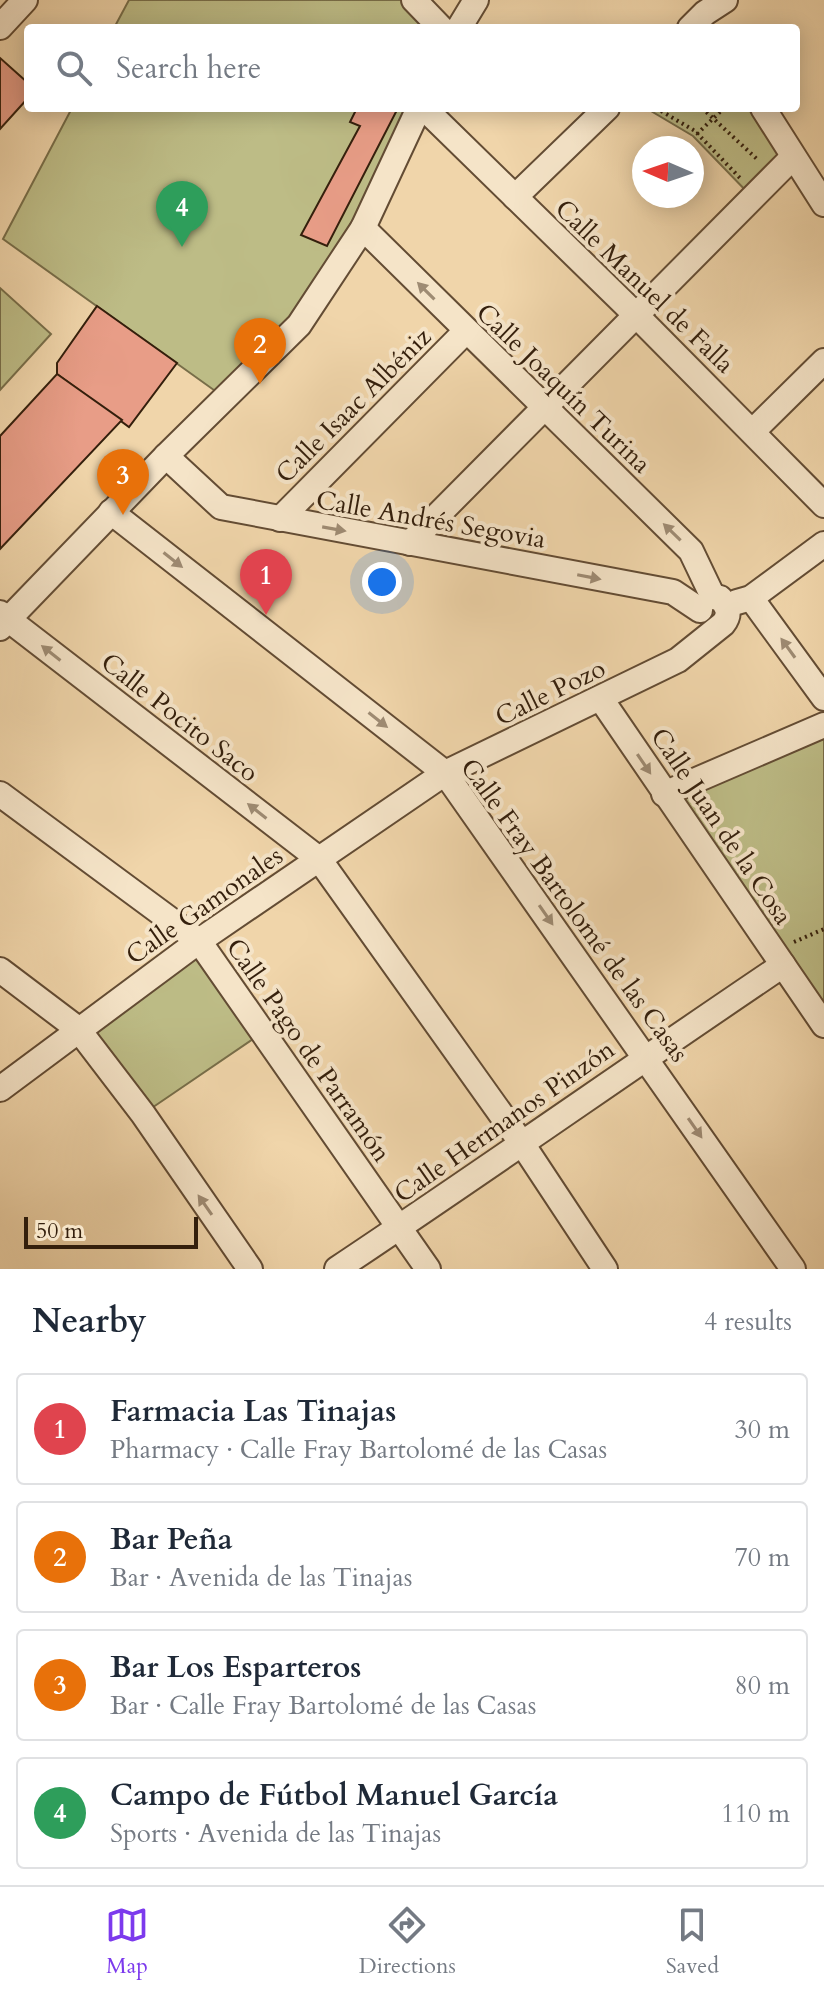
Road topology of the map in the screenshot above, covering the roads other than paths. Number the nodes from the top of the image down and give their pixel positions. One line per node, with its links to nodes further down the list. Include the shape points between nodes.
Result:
1 (25, 0): 6 (street)
2 (414, 0): 4 (street)
3 (476, 0): 5 (street)
4 (437, 24)
5 (461, 24)
6 (0, 27)
7 (420, 112): 14 (street)
8 (426, 112): 13 (street, Calle Manuel de Falla)
9 (603, 112): 13 (street)
10 (765, 112): 11 (street)
11 (793, 157): 12 (street); 15 (street)
12 (820, 188)
13 (515, 197): 15 (street, Calle Manuel de Falla)
14 (363, 228): 16 (street, Calle Joaquín Turina, one-way to 14); 20 (street, via 299,325)
15 (635, 314): 18 (street); 19 (street, Calle Manuel de Falla)
16 (466, 331): 18 (street, Calle Joaquín Turina); 23 (street, Calle Isaac Albéniz)
17 (824, 361): 19 (street)
18 (544, 407): 24 (street); 27 (street, Calle Joaquín Turina, one-way to 18, via 691,551)
19 (753, 431): 21 (street, Calle Manuel de Falla)
20 (166, 456): 22 (street); 23 (street, Calle Andrés Segovia, via 221,507)
21 (824, 505)
22 (111, 512): 28 (street); 32 (street, Calle Fray Bartolomé de las Casas, one-way to 32)
23 (280, 519): 24 (street, Calle Andrés Segovia, one-way to 24)
24 (410, 543): 27 (street, Calle Andrés Segovia, one-way to 27, via 673,592)
25 (824, 544): 26 (street)
26 (751, 598): 27 (street); 29 (street, one-way to 26)
27 (712, 612): 30 (street, Calle Pozo, via 678,660)
28 (2, 620): 35 (street, Calle Pocito Saco, one-way to 28)
29 (824, 698)
30 (601, 699): 32 (street, Calle Pozo); 34 (street, Calle Juan de la Cosa, one-way to 34)
31 (824, 725): 34 (street)
32 (445, 773): 35 (street, Calle Gamonales); 41 (street, Calle Fray Bartolomé de las Casas, one-way to 41)
33 (0, 794): 36 (street, Calle Pago de Parramón)
34 (664, 794): 37 (street, Calle Juan de la Cosa)
35 (319, 859): 36 (street, Calle Gamonales); 43 (street, Calle Pocito Saco)
36 (199, 941): 40 (street, Calle Gamonales); 44 (street, Calle Pago de Parramón)
37 (778, 958): 39 (street, Calle Juan de la Cosa); 41 (street, Calle Hermanos Pinzón)
38 (0, 970): 40 (street)
39 (824, 1025)
40 (78, 1029): 42 (street, Calle Gamonales); 45 (street, one-way to 40)
41 (646, 1057): 43 (street, Calle Hermanos Pinzón); 49 (street, Calle Fray Bartolomé de las Casas, one-way to 49)
42 (0, 1089)
43 (523, 1145): 44 (street, Calle Hermanos Pinzón); 48 (street, Calle Pocito Saco)
44 (399, 1228): 46 (street, Calle Hermanos Pinzón); 47 (street, Calle Pago de Parramón)
45 (250, 1269)
46 (337, 1269)
47 (428, 1269)
48 (605, 1269)
49 (793, 1269)

